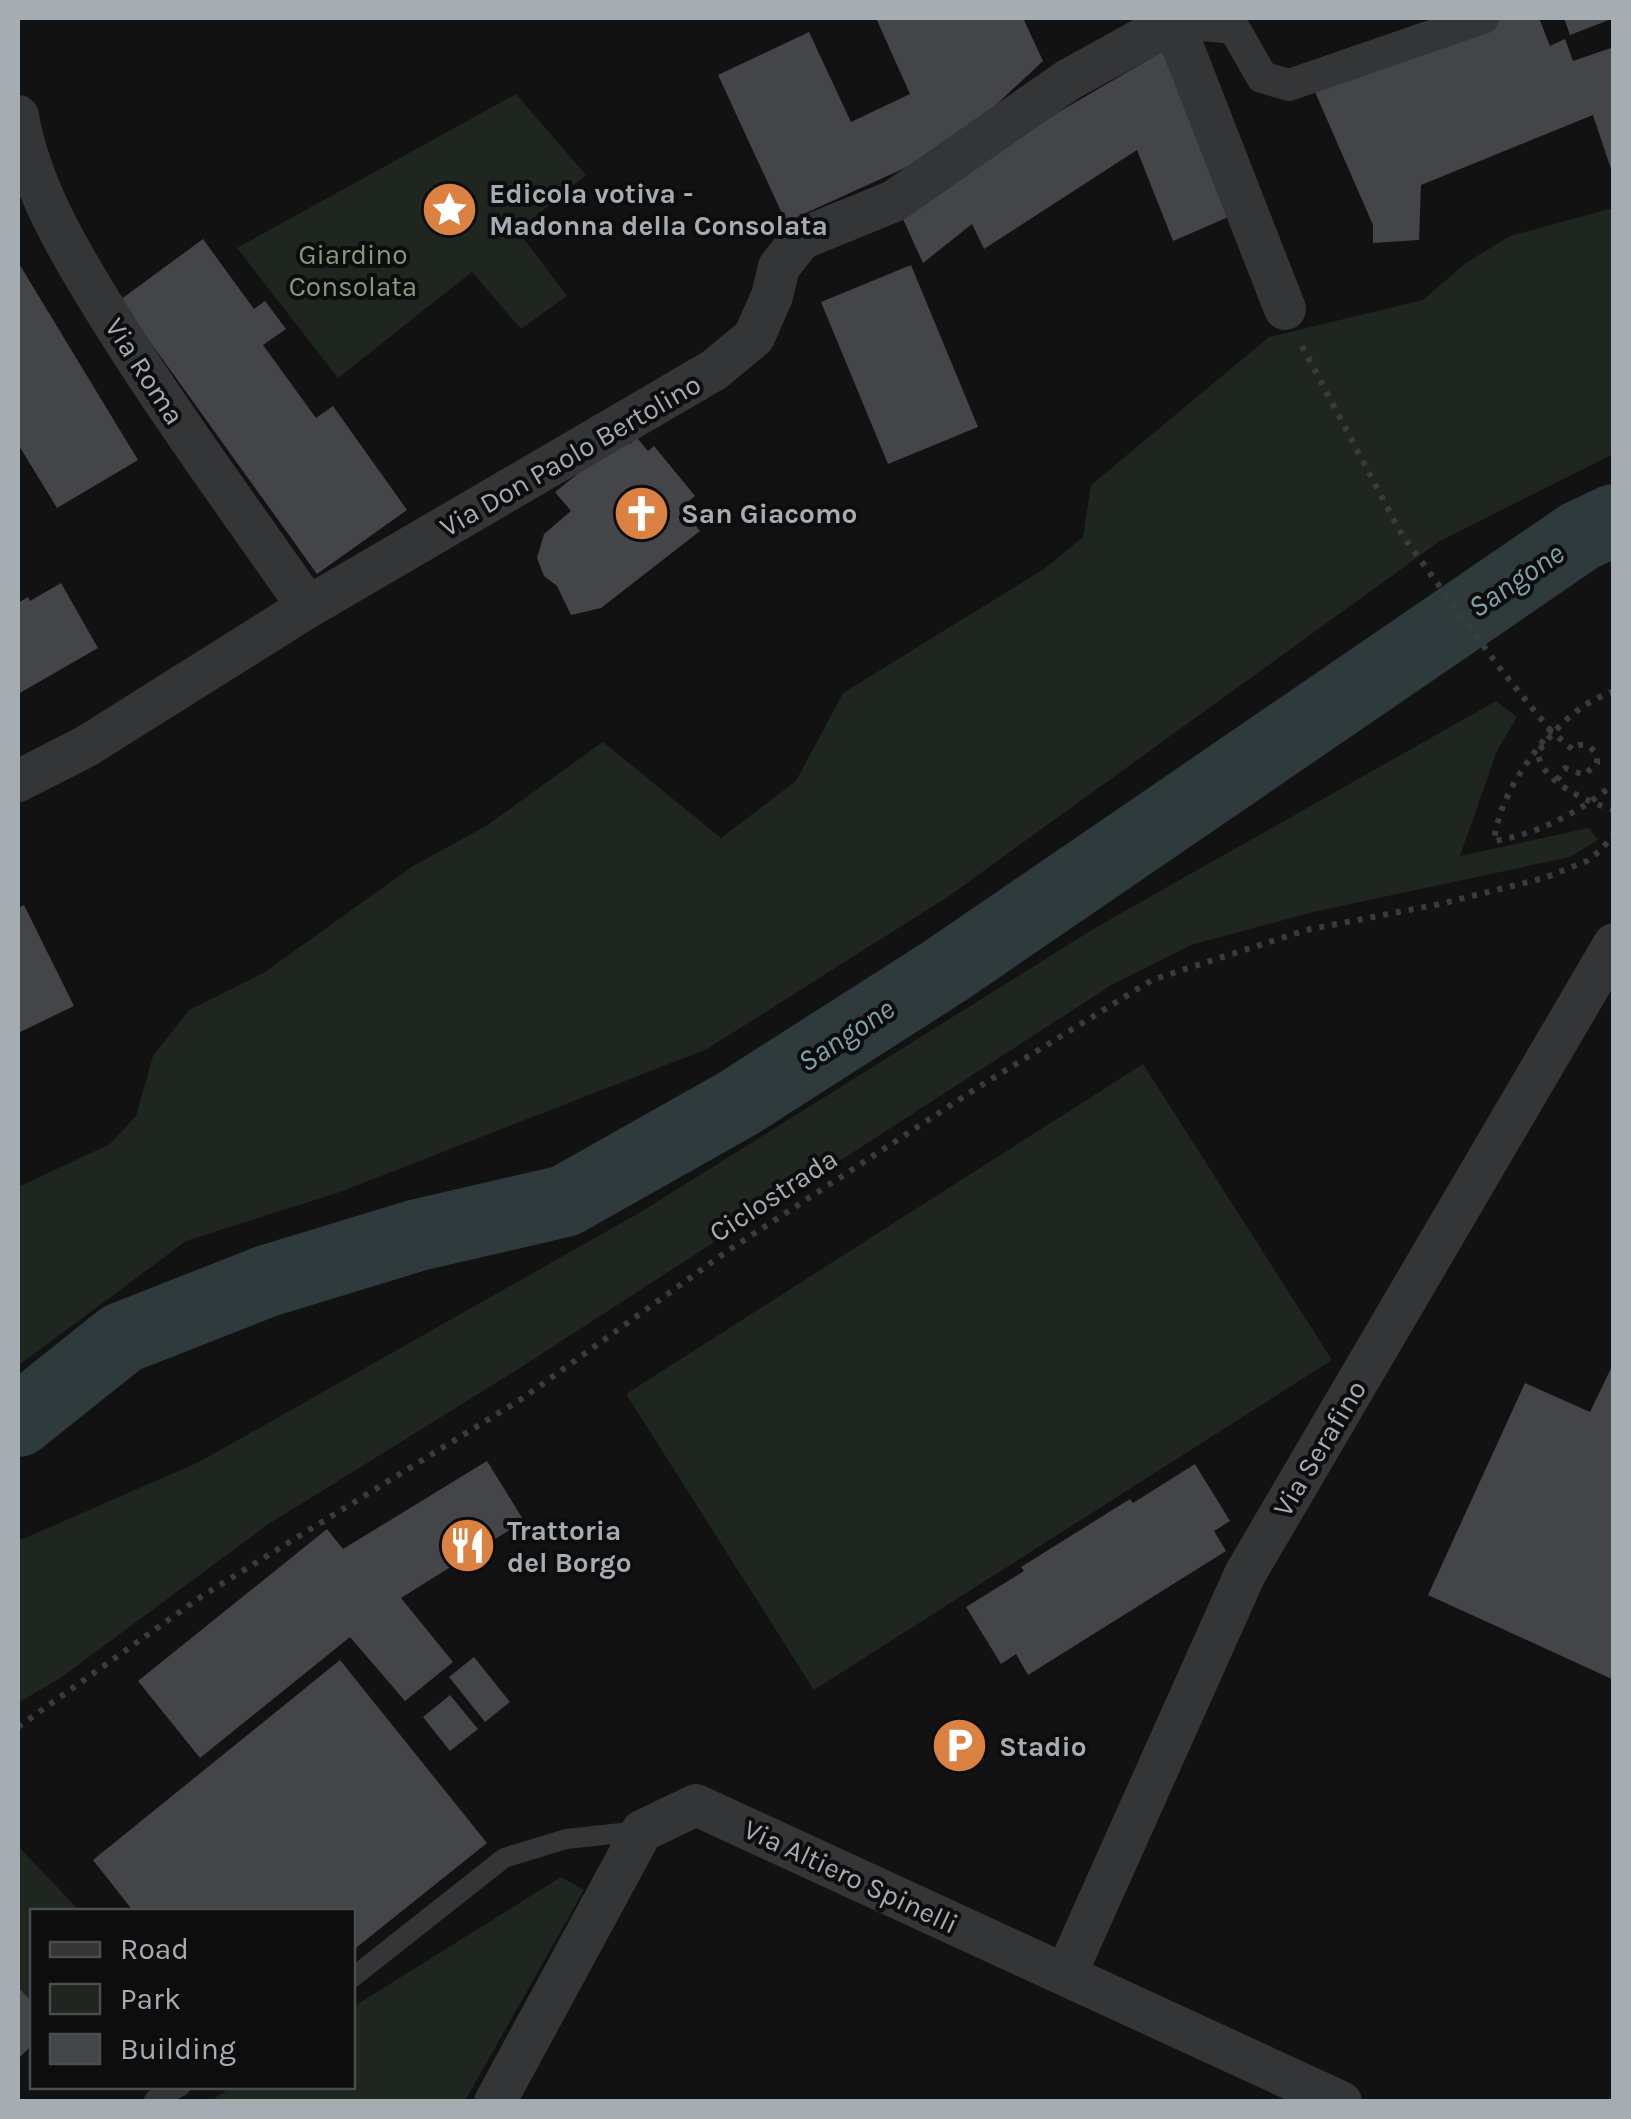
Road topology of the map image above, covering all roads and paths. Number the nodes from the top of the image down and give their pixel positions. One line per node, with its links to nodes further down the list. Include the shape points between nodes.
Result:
1 (1483, 18): 2 (street, via 1289,85 1262,77 1234,28)
2 (1172, 20): 4 (street); 5 (street, Via Don Paolo Bertolino, via 1068,80 894,201 802,240 780,267 754,337 714,370)
3 (18, 116): 5 (street, Via Roma, via 22,146 70,254 143,372)
4 (1285, 309): 7 (path, via 1402,535)
5 (308, 607): 9 (street, Via Don Paolo Bertolino, via 85,747)
6 (1614, 691): 8 (path, via 1562,720 1538,752 1538,762)
7 (1551, 731): 8 (path, bridge, via 1572,749 1588,745 1597,756 1594,769 1584,775 1566,768); 10 (path, bridge, via 1512,785 1494,841 1556,821)
8 (1557, 780): 11 (path)
9 (18, 781)
10 (1614, 784)
11 (1614, 810)
12 (1614, 834): 14 (path, Ciclostrada, via 1587,861 1544,878 1306,930 1152,980 726,1252 523,1398 202,1596)
13 (1614, 944): 16 (street, Via Serafino, via 1245,1574)
14 (18, 1726)
15 (642, 1831): 16 (street, Via Altiero Spinelli, via 696,1804); 17 (lane, via 566,1839 504,1858); 18 (street)
16 (1066, 1974): 19 (street, Via Altiero Spinelli)
17 (355, 1976)
18 (495, 2102)
19 (1341, 2102)

